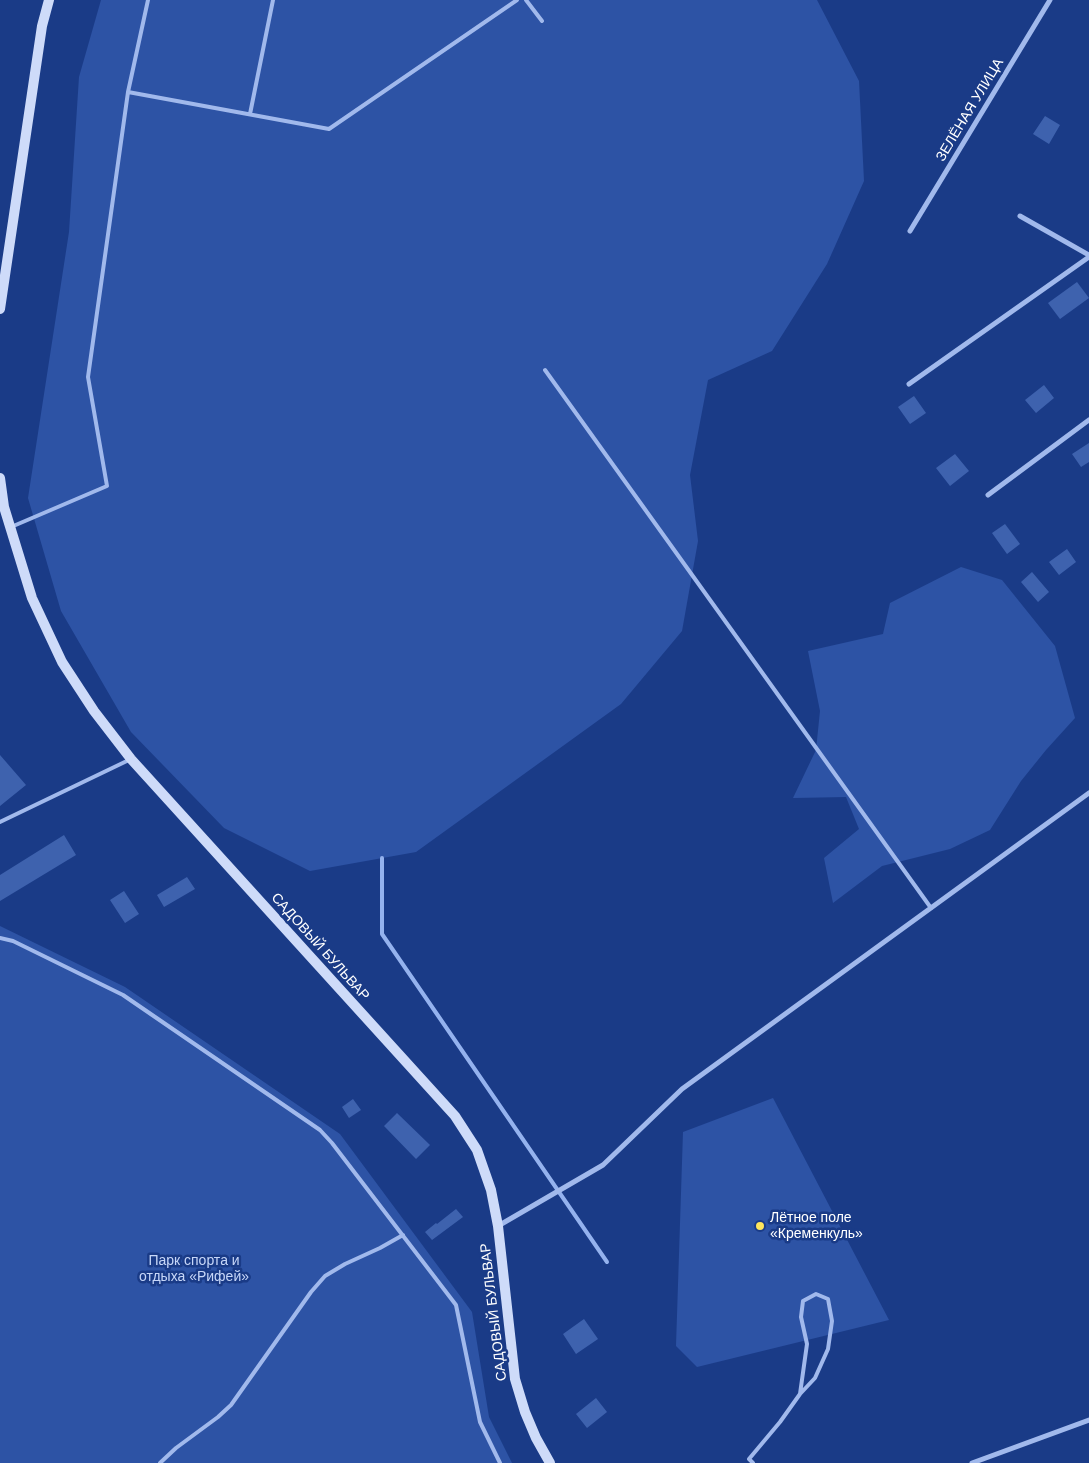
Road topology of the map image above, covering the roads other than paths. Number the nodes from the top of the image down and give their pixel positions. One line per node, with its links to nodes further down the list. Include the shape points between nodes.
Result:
1 (48, 0): 13 (street)
2 (148, 0): 8 (lane)
3 (273, 0): 9 (lane)
4 (517, 0): 9 (lane, via 329,129)
5 (526, 0): 7 (lane)
6 (1050, 0): 11 (street, ЗЕЛЁНАЯ УЛИЦА)
7 (542, 21)
8 (128, 92): 9 (lane); 19 (lane, via 88,377 107,486)
9 (250, 114)
10 (1020, 216): 12 (street)
11 (910, 231)
12 (1089, 256): 15 (street)
13 (0, 309)
14 (545, 370): 23 (lane)
15 (910, 384)
16 (1089, 420): 18 (street)
17 (0, 478): 19 (street, САДОВЫЙ БУЛЬВАР)
18 (988, 495)
19 (10, 527): 20 (street, САДОВЫЙ БУЛЬВАР, via 32,598 62,662)
20 (131, 759): 22 (lane); 25 (street, САДОВЫЙ БУЛЬВАР, via 455,1116 477,1150 491,1190)
21 (1089, 793): 23 (street)
22 (0, 822)
23 (931, 908): 25 (street, via 682,1089 603,1165)
24 (0, 938): 26 (lane, via 13,941 123,995 320,1130)
25 (498, 1226): 31 (street, САДОВЫЙ БУЛЬВАР, via 515,1379 525,1412)
26 (403, 1235): 29 (lane, via 325,1276 231,1405); 30 (lane, via 456,1305 480,1422)
27 (800, 1394): 27 (lane, via 806,1344 801,1317 803,1301 816,1294 828,1300 832,1321 828,1349 815,1378); 32 (lane, via 749,1459)
28 (1089, 1420): 33 (street)
29 (160, 1463)
30 (500, 1463)
31 (550, 1463)
32 (753, 1463)
33 (972, 1463)

